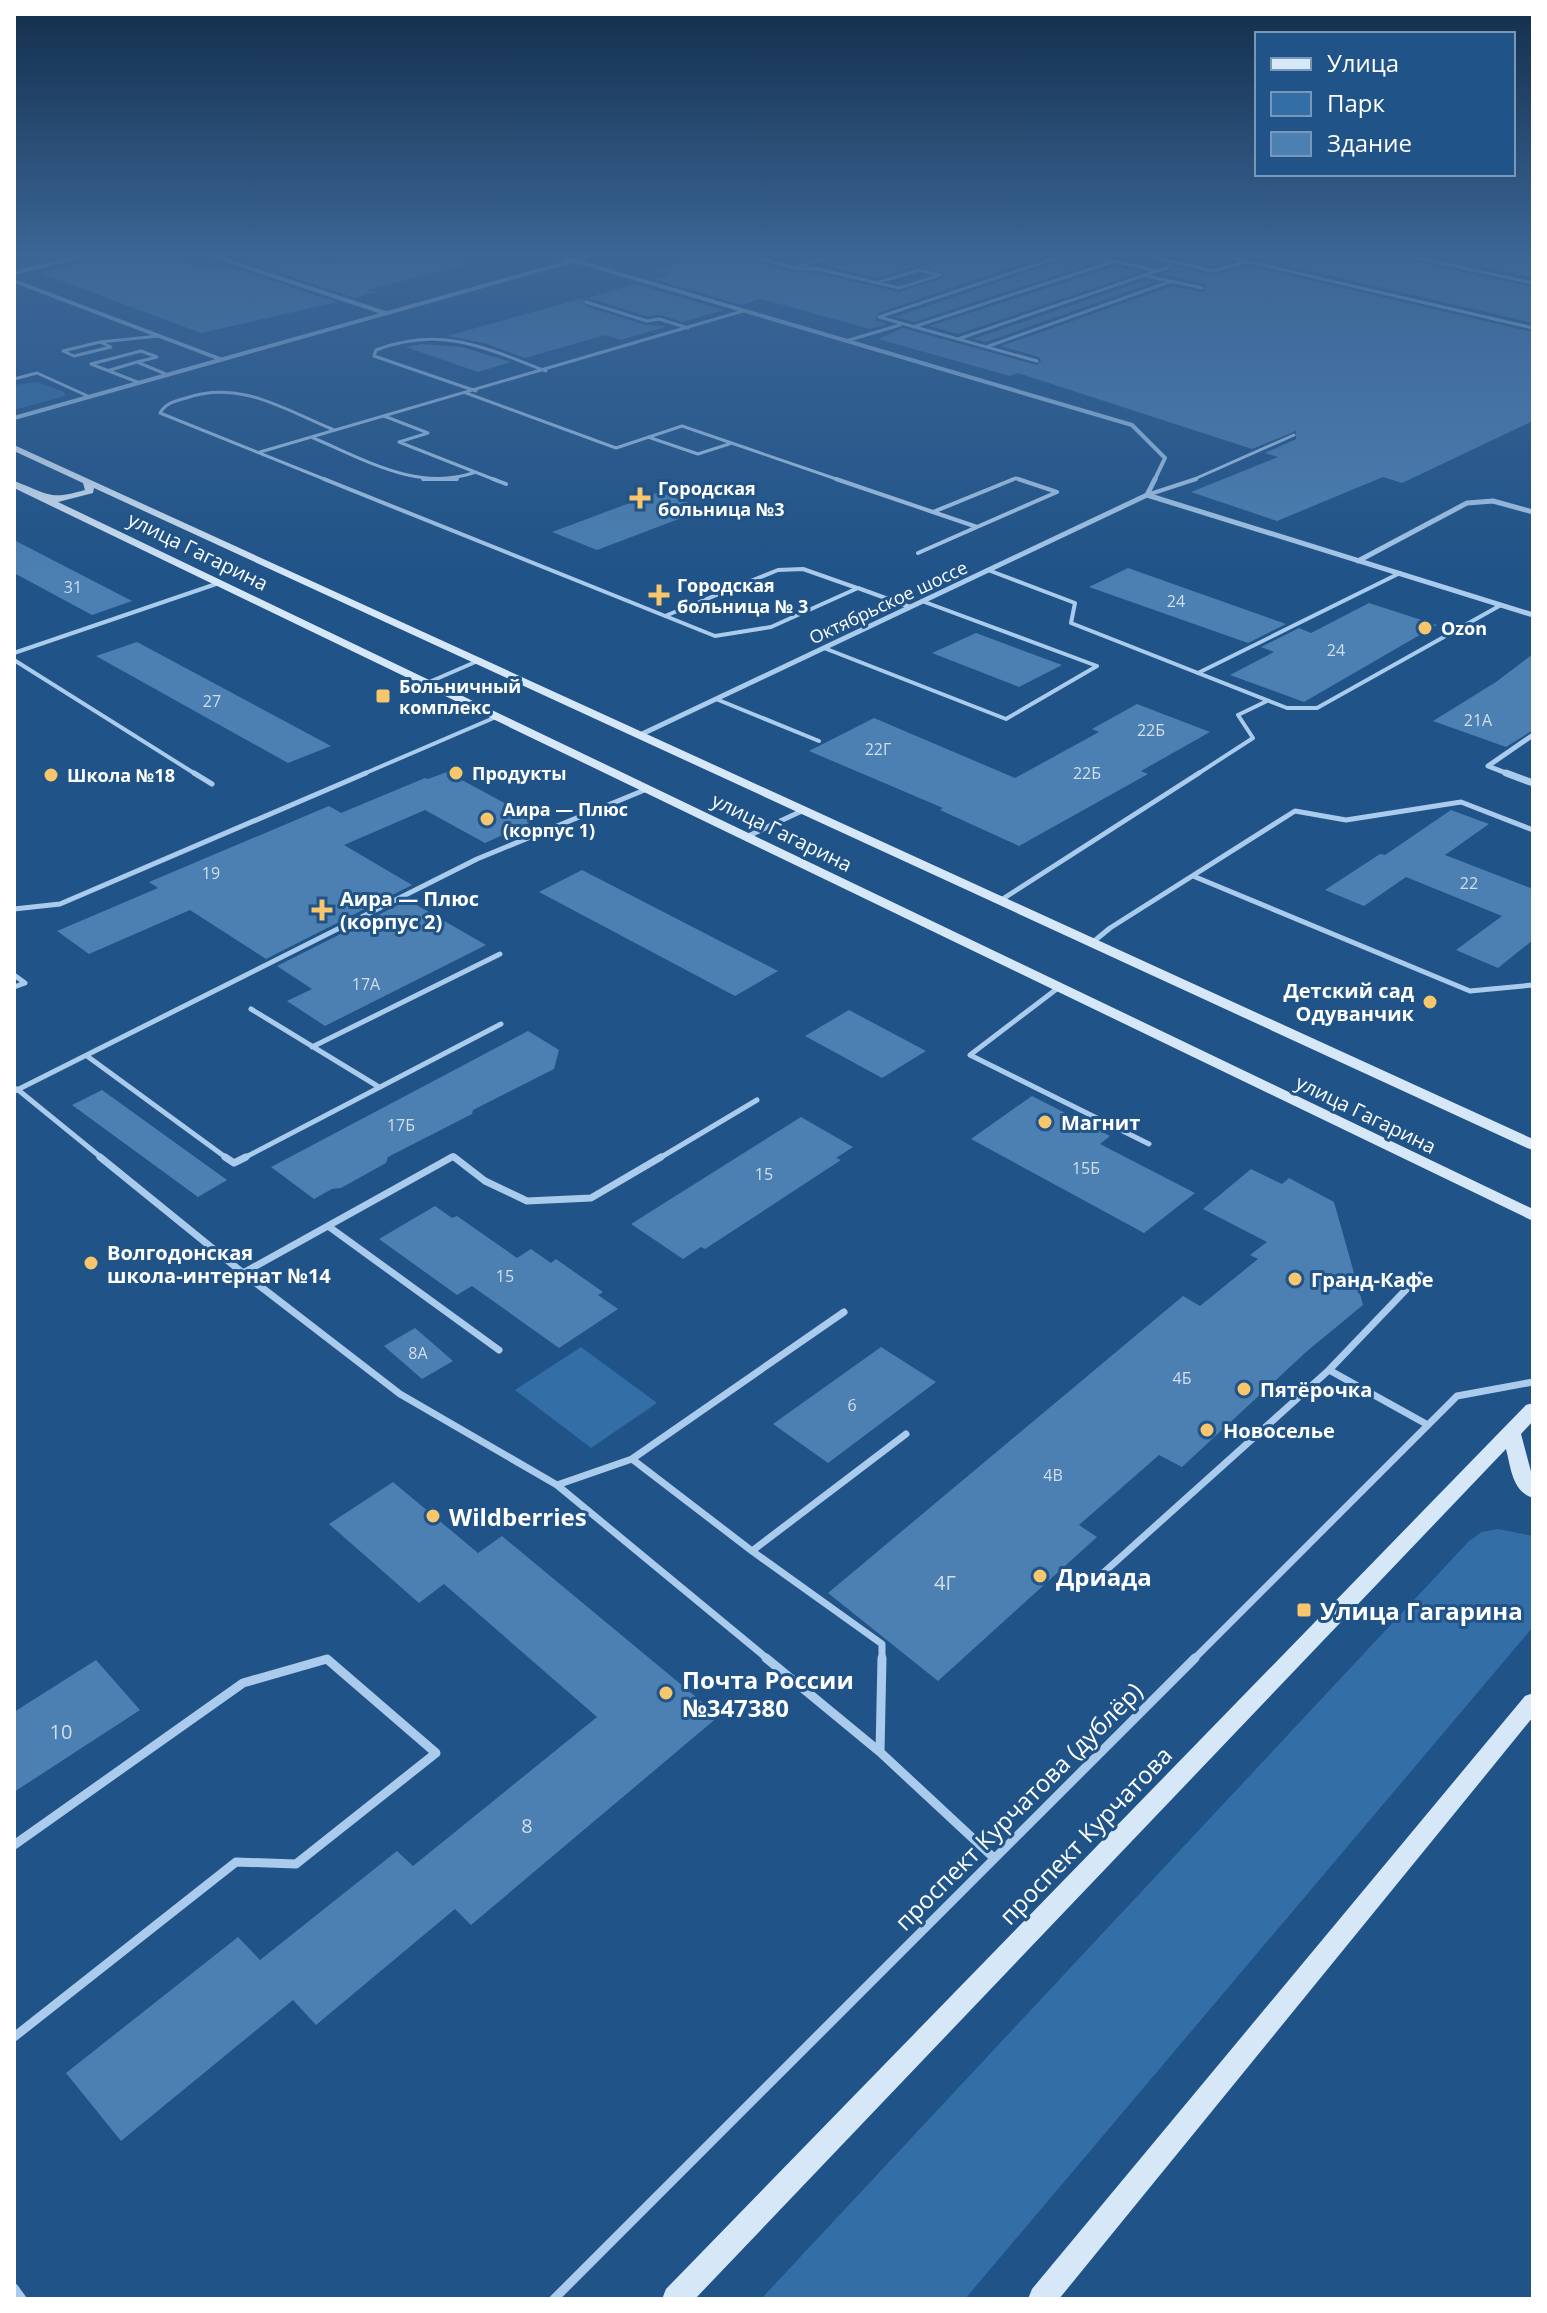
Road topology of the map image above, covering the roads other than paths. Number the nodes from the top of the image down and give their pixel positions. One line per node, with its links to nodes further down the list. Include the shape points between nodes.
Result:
1 (99, 362): 8 (lane, via 91,364)
2 (137, 362): 8 (lane); 10 (lane)
3 (214, 362): 10 (street)
4 (391, 362): 13 (lane)
5 (519, 362): 9 (lane)
6 (576, 362): 9 (lane)
7 (917, 362): 29 (street, via 1132,425 1165,458)
8 (108, 370): 12 (lane)
9 (546, 371): 13 (lane)
10 (168, 375): 12 (street)
11 (14, 379): 15 (lane, via 37,373)
12 (140, 383): 15 (street)
13 (476, 391): 14 (lane)
14 (466, 393): 16 (lane); 21 (lane, via 616,448)
15 (90, 397): 17 (street)
16 (384, 416): 18 (lane); 25 (lane, via 428,433 399,442)
17 (14, 418)
18 (334, 430): 20 (lane); 24 (lane, via 238,392 189,396 164,406 160,413)
19 (1294, 435): 29 (lane)
20 (311, 437): 24 (lane); 25 (lane, via 418,479 462,480)
21 (648, 437): 22 (lane, via 682,426); 22 (lane, via 698,454)
22 (733, 443): 31 (lane)
23 (14, 448): 26 (street, улица Гагарина)
24 (260, 452): 44 (lane)
25 (476, 472): 27 (lane)
26 (87, 480): 30 (street, via 90,491 80,496); 48 (street, улица Гагарина)
27 (506, 484)
28 (17, 489): 30 (street, улица Гагарина)
29 (1147, 495): 35 (street); 36 (street, Октябрьское шоссе)
30 (41, 497): 38 (street, улица Гагарина)
31 (933, 512): 33 (lane); 33 (lane, via 1016,478 1057,492)
32 (1533, 512): 35 (street, via 1493,501 1467,503)
33 (977, 527): 34 (lane)
34 (918, 553)
35 (1358, 561): 37 (street)
36 (988, 570): 40 (street, Октябрьское шоссе); 49 (lane, via 1075,603 1071,623)
37 (1400, 573): 41 (street); 49 (lane)
38 (219, 583): 46 (lane); 50 (street, улица Гагарина)
39 (858, 588): 42 (lane); 44 (lane, via 803,569 778,570); 44 (lane, via 743,636 715,636)
40 (922, 601): 42 (street, Октябрьское шоссе); 45 (lane, via 1097,666 1006,719)
41 (1501, 605): 43 (street); 52 (lane, via 1317,708 1287,708)
42 (910, 607): 45 (street, Октябрьское шоссе)
43 (1533, 615)
44 (665, 616)
45 (824, 648): 51 (street, Октябрьское шоссе)
46 (14, 653)
47 (14, 660): 58 (lane)
48 (480, 660): 50 (lane); 54 (street, улица Гагарина)
49 (1198, 673): 52 (lane)
50 (427, 683): 53 (street, улица Гагарина)
51 (716, 699): 54 (street, Октябрьское шоссе); 56 (lane)
52 (1268, 700): 64 (lane, via 1238,715 1253,738)
53 (496, 717): 59 (street, улица Гагарина); 65 (lane, via 60,904)
54 (642, 734): 60 (street, улица Гагарина)
55 (1533, 735): 57 (street, via 1488,766)
56 (819, 741)
57 (1533, 783)
58 (212, 784)
59 (647, 789): 62 (street, улица Гагарина); 75 (lane, via 477,859)
60 (805, 809): 62 (lane); 64 (street, улица Гагарина)
61 (1533, 830): 63 (lane, via 1461,802 1346,820 1295,811)
62 (746, 837): 71 (street, улица Гагарина)
63 (1193, 876): 66 (lane); 69 (lane, via 1470,991)
64 (1001, 900): 66 (street, улица Гагарина)
65 (14, 909)
66 (1093, 942): 80 (street, улица Гагарина)
67 (500, 954): 74 (lane)
68 (14, 975): 70 (lane, via 25,983)
69 (1533, 985)
70 (14, 987)
71 (1058, 988): 79 (lane, via 970,1055); 81 (street, улица Гагарина)
72 (251, 1009): 74 (lane)
73 (501, 1024): 76 (lane)
74 (312, 1047): 76 (lane)
75 (87, 1056): 76 (lane, via 234,1163); 77 (lane)
76 (379, 1087)
77 (16, 1090): 83 (lane)
78 (757, 1100): 82 (lane, via 591,1198 527,1201 485,1181 453,1156)
79 (1149, 1144)
80 (1533, 1145)
81 (1533, 1216)
82 (328, 1226): 83 (lane); 86 (lane)
83 (243, 1273): 94 (lane, via 400,1394)
84 (1420, 1275): 87 (lane)
85 (844, 1312): 93 (lane)
86 (499, 1350)
87 (1329, 1370): 90 (lane); 97 (lane)
88 (1533, 1382): 90 (lane, проспект Курчатова (дублёр), via 1457,1396)
89 (1533, 1410): 91 (street, проспект Курчатова)
90 (1428, 1425): 101 (lane, проспект Курчатова (дублёр))
91 (1512, 1433): 95 (street, via 1523,1480); 106 (street, проспект Курчатова)
92 (906, 1434): 96 (lane)
93 (632, 1459): 94 (lane); 96 (lane)
94 (557, 1485): 99 (lane)
95 (1533, 1491)
96 (752, 1551): 99 (lane, via 882,1644)
97 (1102, 1574)
98 (1533, 1702): 107 (street)
99 (880, 1752): 101 (lane)
100 (14, 1845): 102 (lane, via 243,1683 327,1659 436,1753 296,1864 236,1862)
101 (994, 1858): 105 (lane, проспект Курчатова (дублёр))
102 (14, 2037)
103 (14, 2288): 104 (lane)
104 (22, 2299)
105 (554, 2299)
106 (676, 2299)
107 (1042, 2299)

